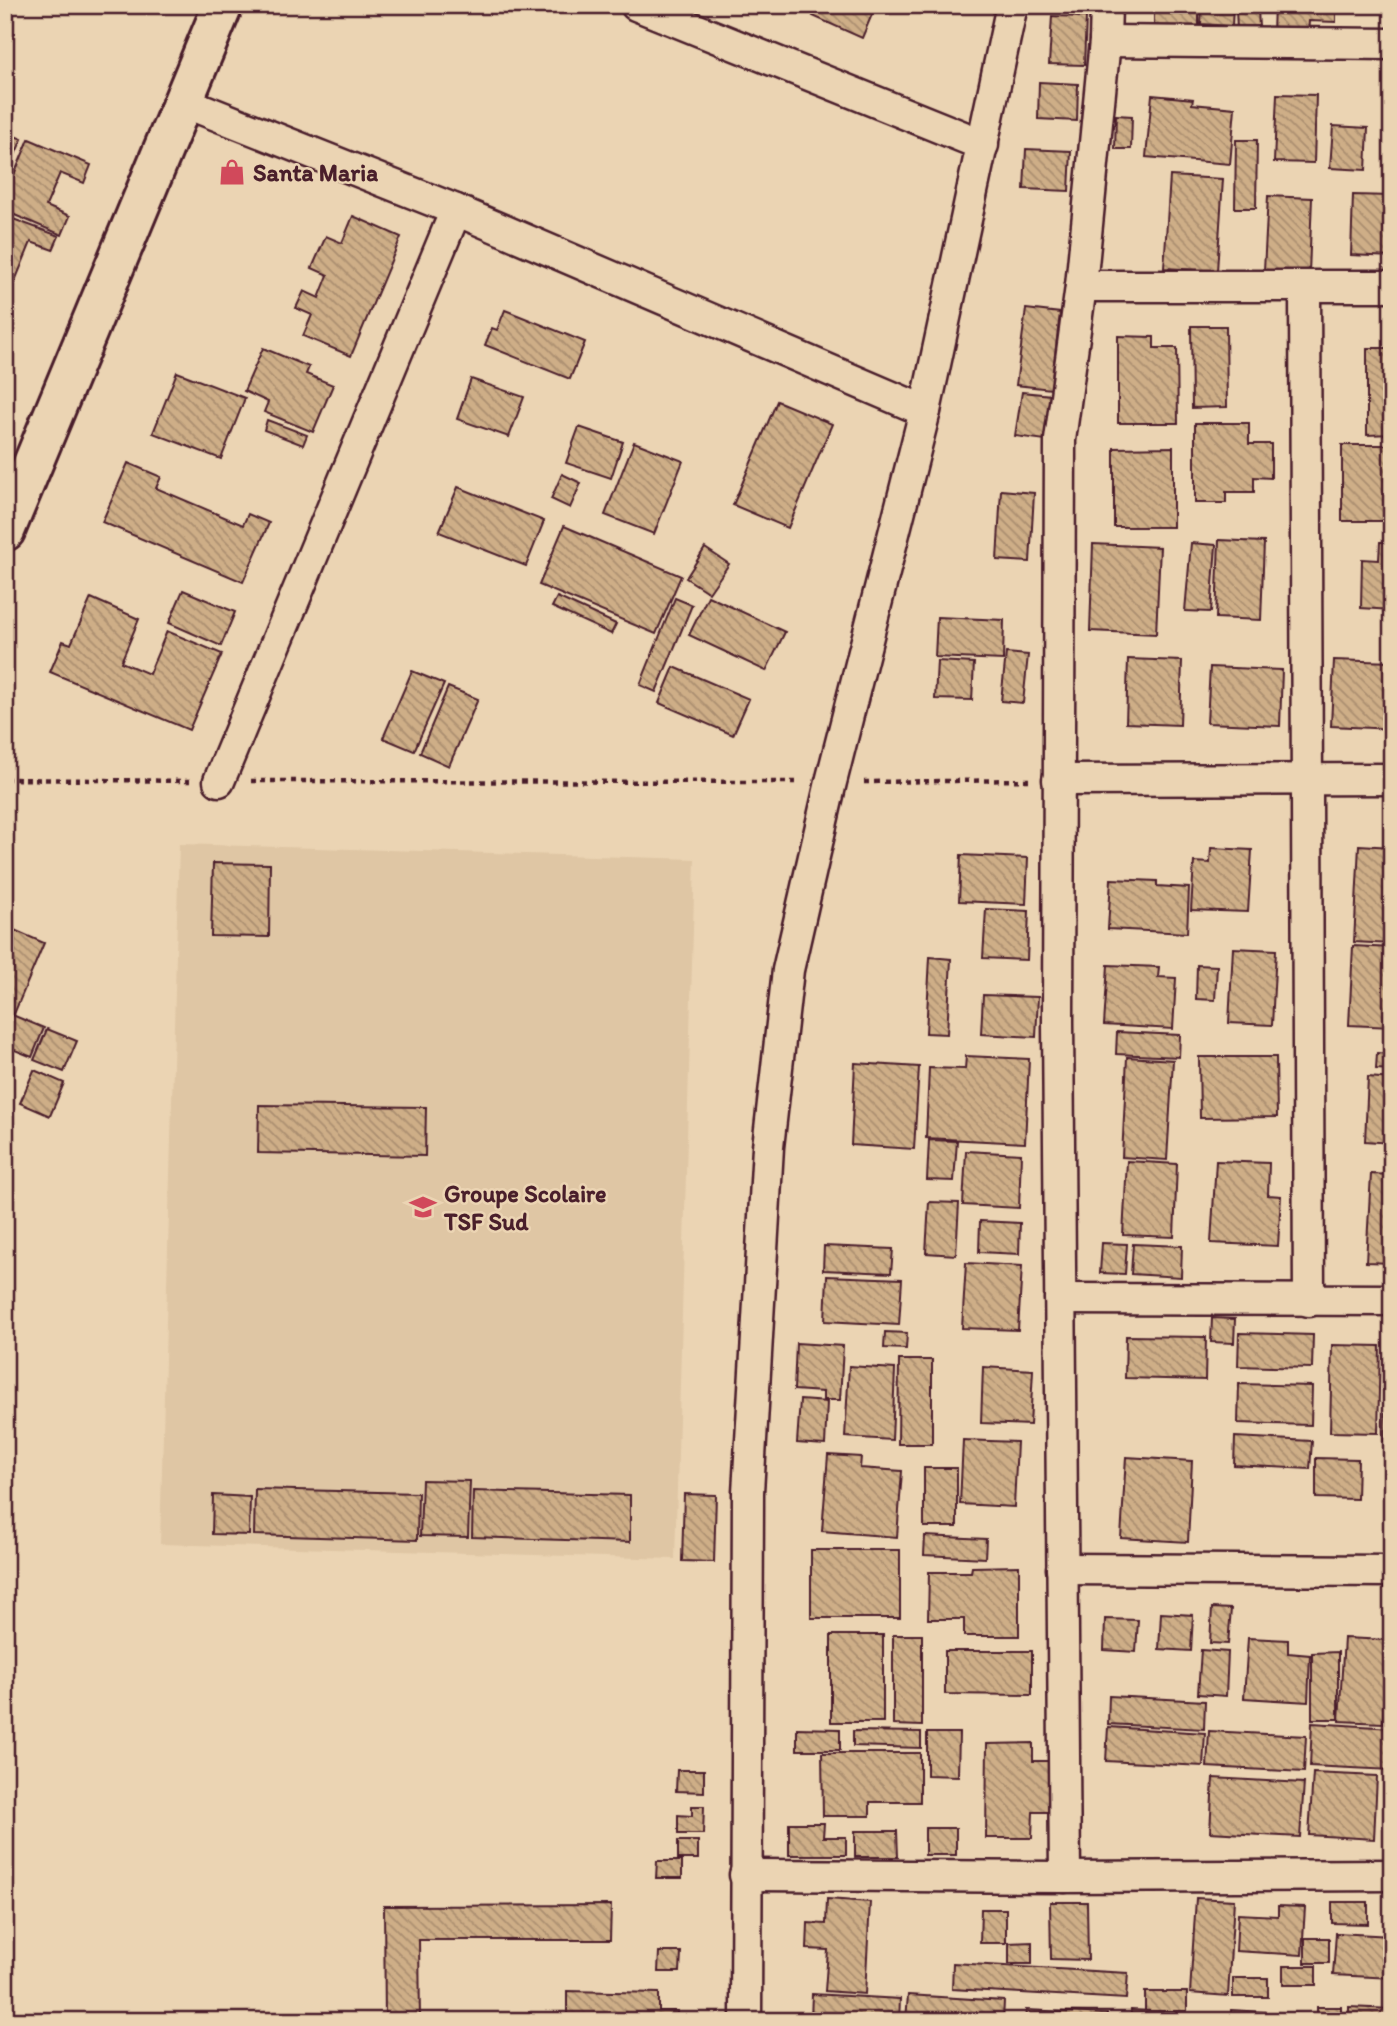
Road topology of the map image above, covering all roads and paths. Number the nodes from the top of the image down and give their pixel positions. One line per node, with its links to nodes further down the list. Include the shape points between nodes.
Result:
1 (223, 5): 7 (main road)
2 (636, 5): 8 (street)
3 (1013, 5): 8 (street)
4 (1106, 5): 5 (street)
5 (1105, 41): 6 (street); 10 (street)
6 (1392, 44)
7 (184, 102): 9 (street); 14 (main road)
8 (983, 145): 13 (street)
9 (456, 210): 13 (street); 19 (street)
10 (1081, 286): 12 (street); 18 (street, via 1060,440)
11 (1392, 286): 12 (street)
12 (1305, 287): 16 (street)
13 (925, 411): 20 (street)
14 (5, 531)
15 (5, 779): 19 (path)
16 (1306, 779): 17 (street); 18 (street); 23 (street)
17 (1392, 779)
18 (1058, 780): 20 (path); 21 (street)
19 (219, 781): 20 (path)
20 (831, 782): 26 (street, via 788,970 768,1147 748,1492)
21 (1060, 1299): 23 (street); 24 (street)
22 (1392, 1300): 23 (street)
23 (1309, 1301)
24 (1062, 1569): 25 (street); 28 (street)
25 (1392, 1572)
26 (745, 1875): 28 (street); 29 (street)
27 (1392, 1875): 28 (street)
28 (1065, 1877)
29 (746, 2021)

